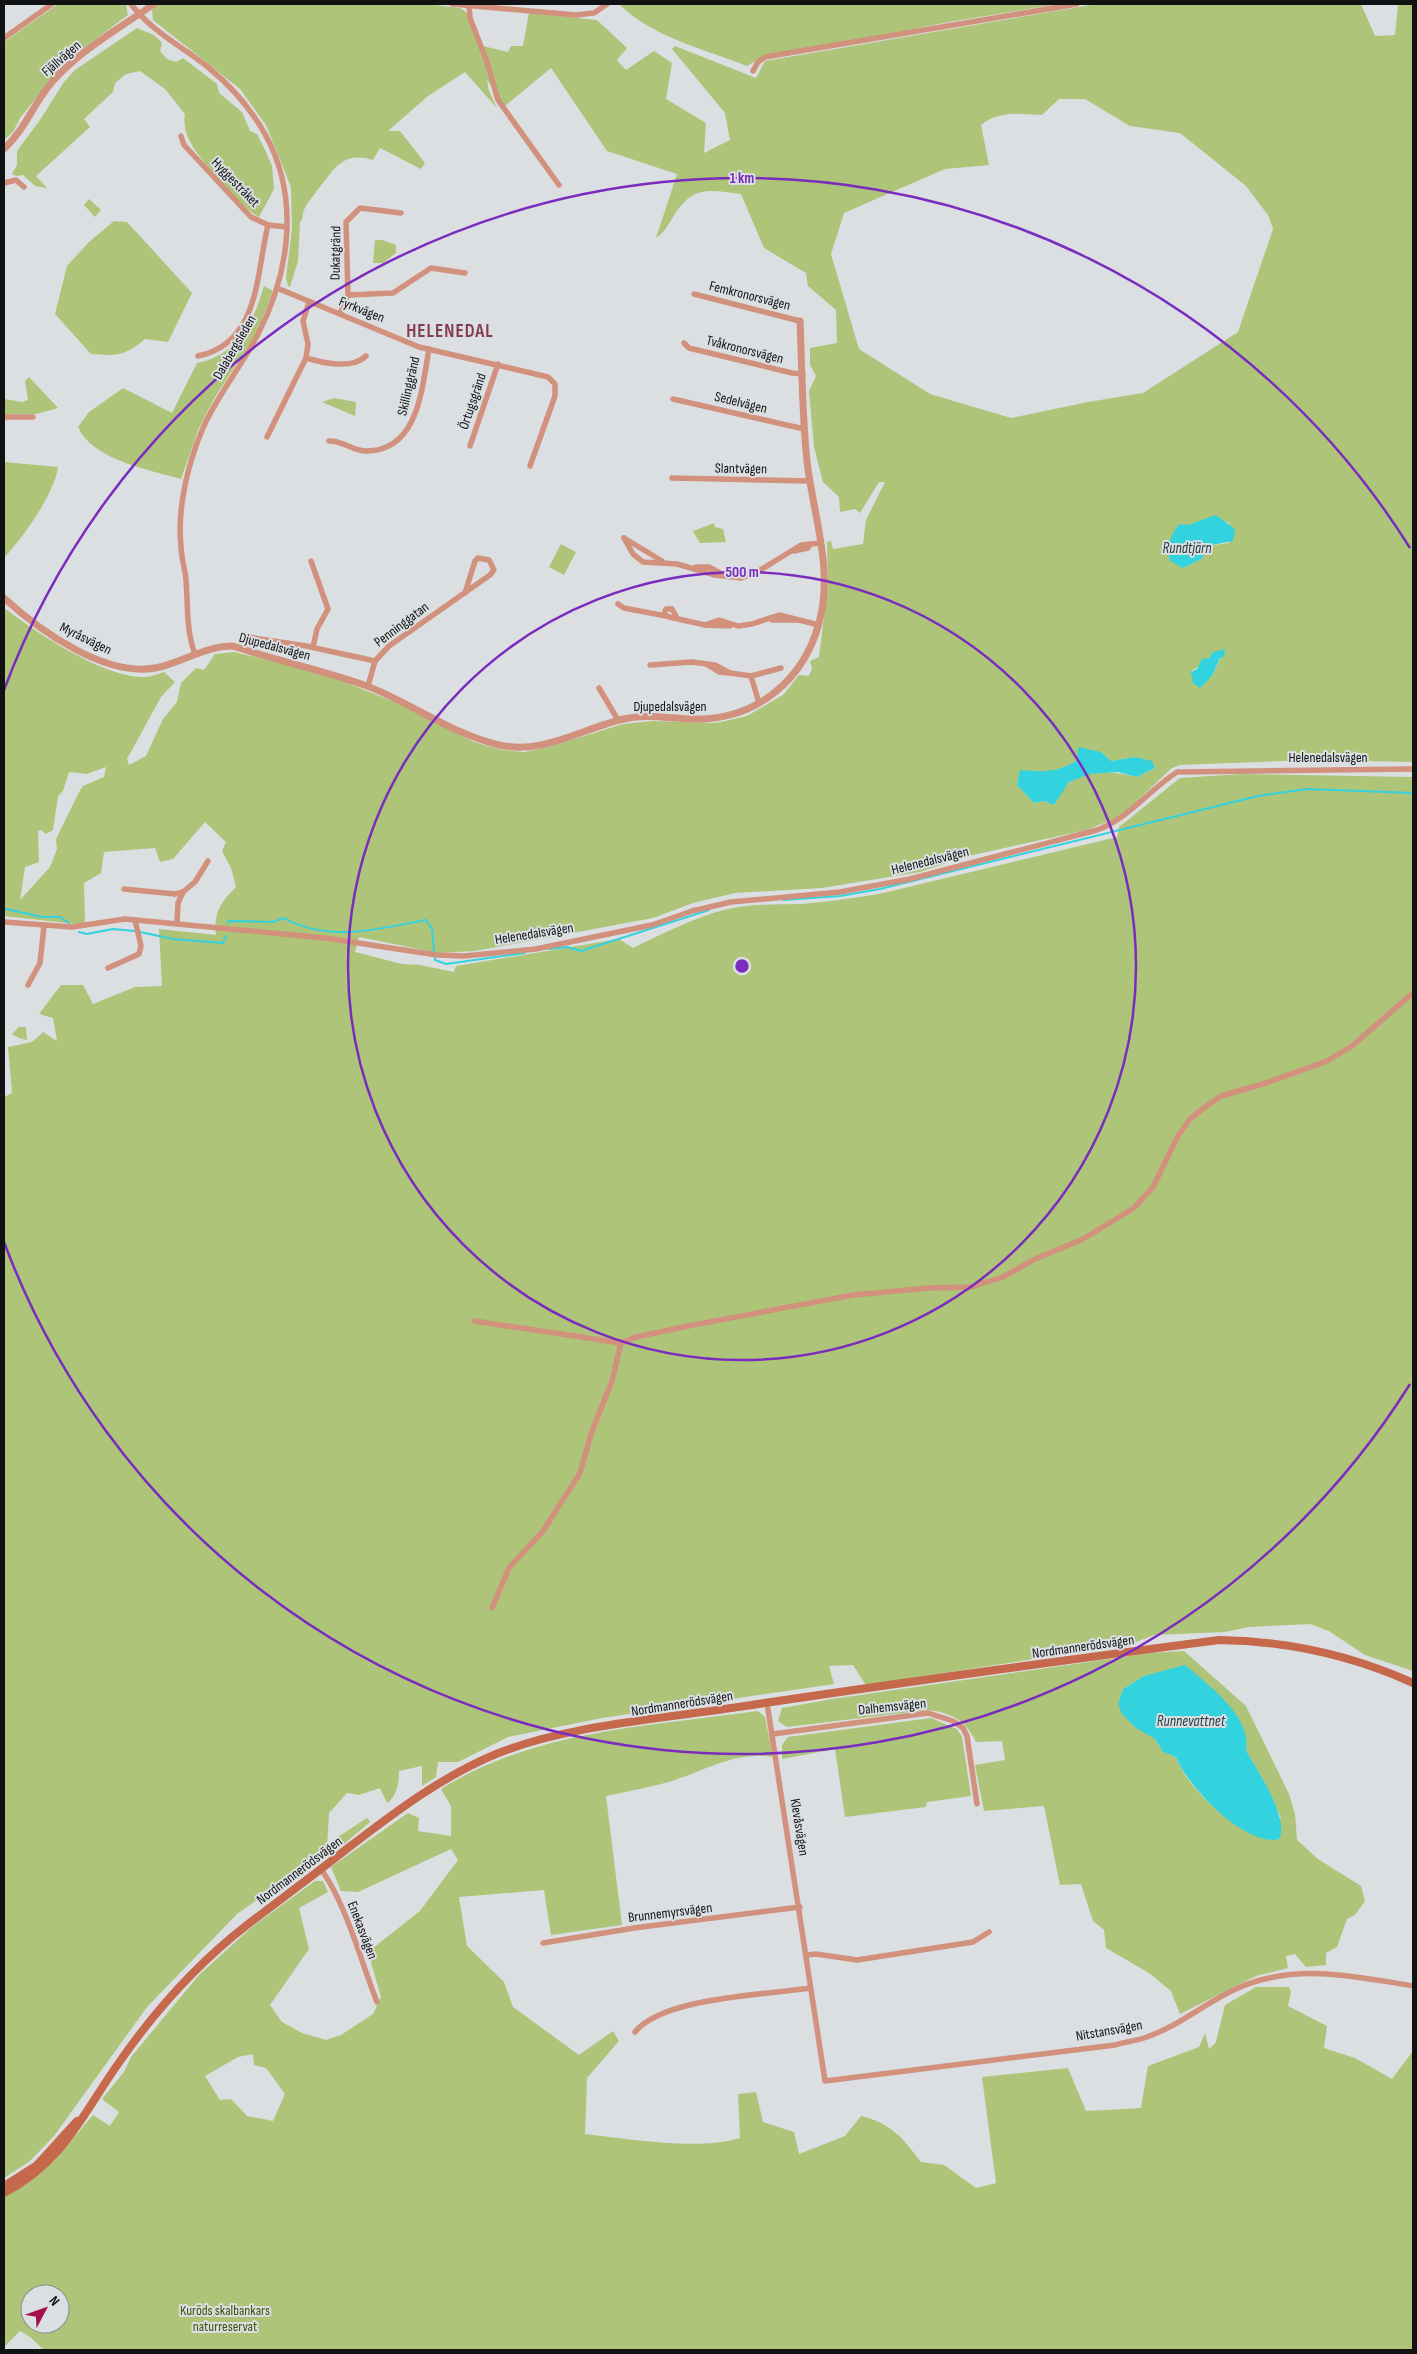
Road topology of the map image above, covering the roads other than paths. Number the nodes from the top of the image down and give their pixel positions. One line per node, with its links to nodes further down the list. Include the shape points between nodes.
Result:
1 (52, 4): 9 (street)
2 (131, 4): 8 (street, Dalabergsleden)
3 (154, 4): 8 (street, Fjällvägen)
4 (452, 4): 7 (street)
5 (607, 4): 7 (street, via 594,13 576,15)
6 (1077, 4): 10 (street, via 765,57)
7 (469, 5): 14 (street, via 470,18 498,100)
8 (140, 14): 12 (street, Fjällvägen, via 59,74 45,90 20,132); 18 (street, Dalabergsleden, via 222,79 254,117 281,172)
9 (4, 38)
10 (753, 71)
11 (181, 136): 17 (street, Hyggestråket, via 184,146 240,207 251,217)
12 (4, 149)
13 (4, 183): 15 (street, via 16,180)
14 (560, 185)
15 (24, 187)
16 (401, 213): 22 (street, Dukatgränd, via 360,208 346,222)
17 (268, 224): 18 (street, Hyggestråket); 28 (street, via 260,279 242,328 220,350)
18 (287, 227): 20 (street, Dalabergsleden, via 284,261)
19 (465, 273): 22 (street, via 431,268 393,292)
20 (277, 288): 23 (street, Fyrkvägen); 54 (street, Dalabergsleden, via 258,334 218,398 190,466 180,520 190,639)
21 (694, 294): 25 (street, Femkronorsvägen)
22 (348, 295): 24 (street, Dukatgränd)
23 (310, 302): 24 (street, Fyrkvägen); 30 (street, via 303,321 308,344)
24 (340, 314): 27 (street, Fyrkvägen)
25 (800, 321): 32 (street, Djupedalsvägen)
26 (684, 343): 32 (street, Tvåkronorsvägen, via 689,348)
27 (429, 349): 31 (street, Fyrkvägen); 38 (street, Skillinggränd, via 415,416 402,438 389,446 369,451 336,441)
28 (198, 356)
29 (366, 356): 30 (street, via 353,362 324,364)
30 (306, 358): 37 (street)
31 (498, 364): 39 (street, Örtugsgränd); 40 (street, Fyrkvägen, via 544,375 555,384 555,396)
32 (802, 374): 36 (street, Djupedalsvägen)
33 (673, 399): 36 (street, Sedelvägen)
34 (4, 417): 35 (street)
35 (33, 417)
36 (804, 429): 42 (street, Djupedalsvägen)
37 (267, 437)
38 (329, 442)
39 (470, 446)
40 (530, 466)
41 (672, 478): 42 (street, Slantvägen)
42 (810, 481): 43 (street, Djupedalsvägen)
43 (821, 543): 47 (street, via 792,551 747,577 732,577); 51 (street, Djupedalsvägen, via 824,583)
44 (644, 552): 45 (street); 45 (street, via 624,538); 47 (street)
45 (640, 560): 47 (street)
46 (311, 561): 53 (street, via 328,609 317,629)
47 (662, 561)
48 (465, 593): 48 (street, Penninggatan, via 494,570 489,560 478,558 475,561); 55 (street, Penninggatan, via 389,646)
49 (4, 598): 54 (street, Myråsvägen, via 49,634 105,662 144,670)
50 (618, 604): 51 (street, via 666,616 664,612 669,608 677,618 705,625 800,620)
51 (819, 625): 61 (street, Djupedalsvägen, via 799,668 782,688)
52 (248, 637): 53 (street)
53 (313, 647): 55 (street)
54 (195, 654): 59 (street, Djupedalsvägen, via 214,647 233,646)
55 (375, 661): 59 (street, Penninggatan)
56 (650, 665): 58 (street, via 692,662 708,665 719,672)
57 (781, 668): 58 (street)
58 (751, 676): 61 (street)
59 (368, 686): 62 (street, Djupedalsvägen, via 478,739 500,745 528,747 551,743)
60 (600, 688): 62 (street)
61 (760, 703): 62 (street, Djupedalsvägen, via 723,717 656,716)
62 (618, 720)
63 (1413, 769): 69 (street, Helenedalsvägen, via 1176,772 1108,826 953,869 840,892 731,902 652,925 536,949 464,956 434,955 325,938)
64 (208, 861): 66 (street, via 195,882)
65 (124, 889): 66 (street)
66 (183, 892): 69 (street, via 178,903)
67 (135, 920): 69 (street, Helenedalsvägen); 70 (street, Helenedalsvägen, via 85,927); 71 (street, via 141,946 139,954)
68 (4, 922): 70 (street, Helenedalsvägen)
69 (177, 923)
70 (44, 926): 72 (street, via 40,963)
71 (108, 968)
72 (28, 985)
73 (1413, 993): 75 (street, via 1352,1046 1327,1060 1221,1096 1205,1106 1178,1136 1153,1187 1134,1208 1083,1239 1003,1277 971,1288 853,1295 693,1325)
74 (474, 1321): 75 (street)
75 (621, 1343): 76 (street, via 612,1381 580,1473 543,1531 509,1568)
76 (492, 1608)
77 (1413, 1683): 78 (main road, Nordmannerödsvägen, via 1322,1651 1273,1643 1219,1640)
78 (767, 1703): 79 (street, Klevåsvägen); 81 (main road, Nordmannerödsvägen, via 571,1732 496,1754 427,1790)
79 (773, 1734): 80 (street, Dalhemsvägen, via 905,1715 928,1713 942,1716 963,1728 967,1736); 82 (street, Klevåsvägen)
80 (977, 1804)
81 (321, 1869): 88 (street, Enekasvägen, via 332,1886); 91 (main road, Nordmannerödsvägen, via 208,1958 143,2029)
82 (800, 1907): 84 (street, Brunnemyrsvägen); 85 (street, Klevåsvägen)
83 (989, 1932): 85 (street, via 973,1942 857,1960)
84 (543, 1943)
85 (807, 1955): 87 (street, Klevåsvägen)
86 (1413, 1986): 90 (street, Nitstansvägen, via 1308,1972 1288,1973 1236,1988 1145,2038)
87 (810, 1988): 89 (street, via 685,2006 660,2014); 90 (street, Klevåsvägen)
88 (377, 2002)
89 (635, 2032)
90 (825, 2081)
91 (88, 2111): 92 (main road, Nordmannerödsvägen, via 37,2165); 93 (main road, Nordmannerödsvägen, via 52,2160)
92 (4, 2186)
93 (4, 2193)

